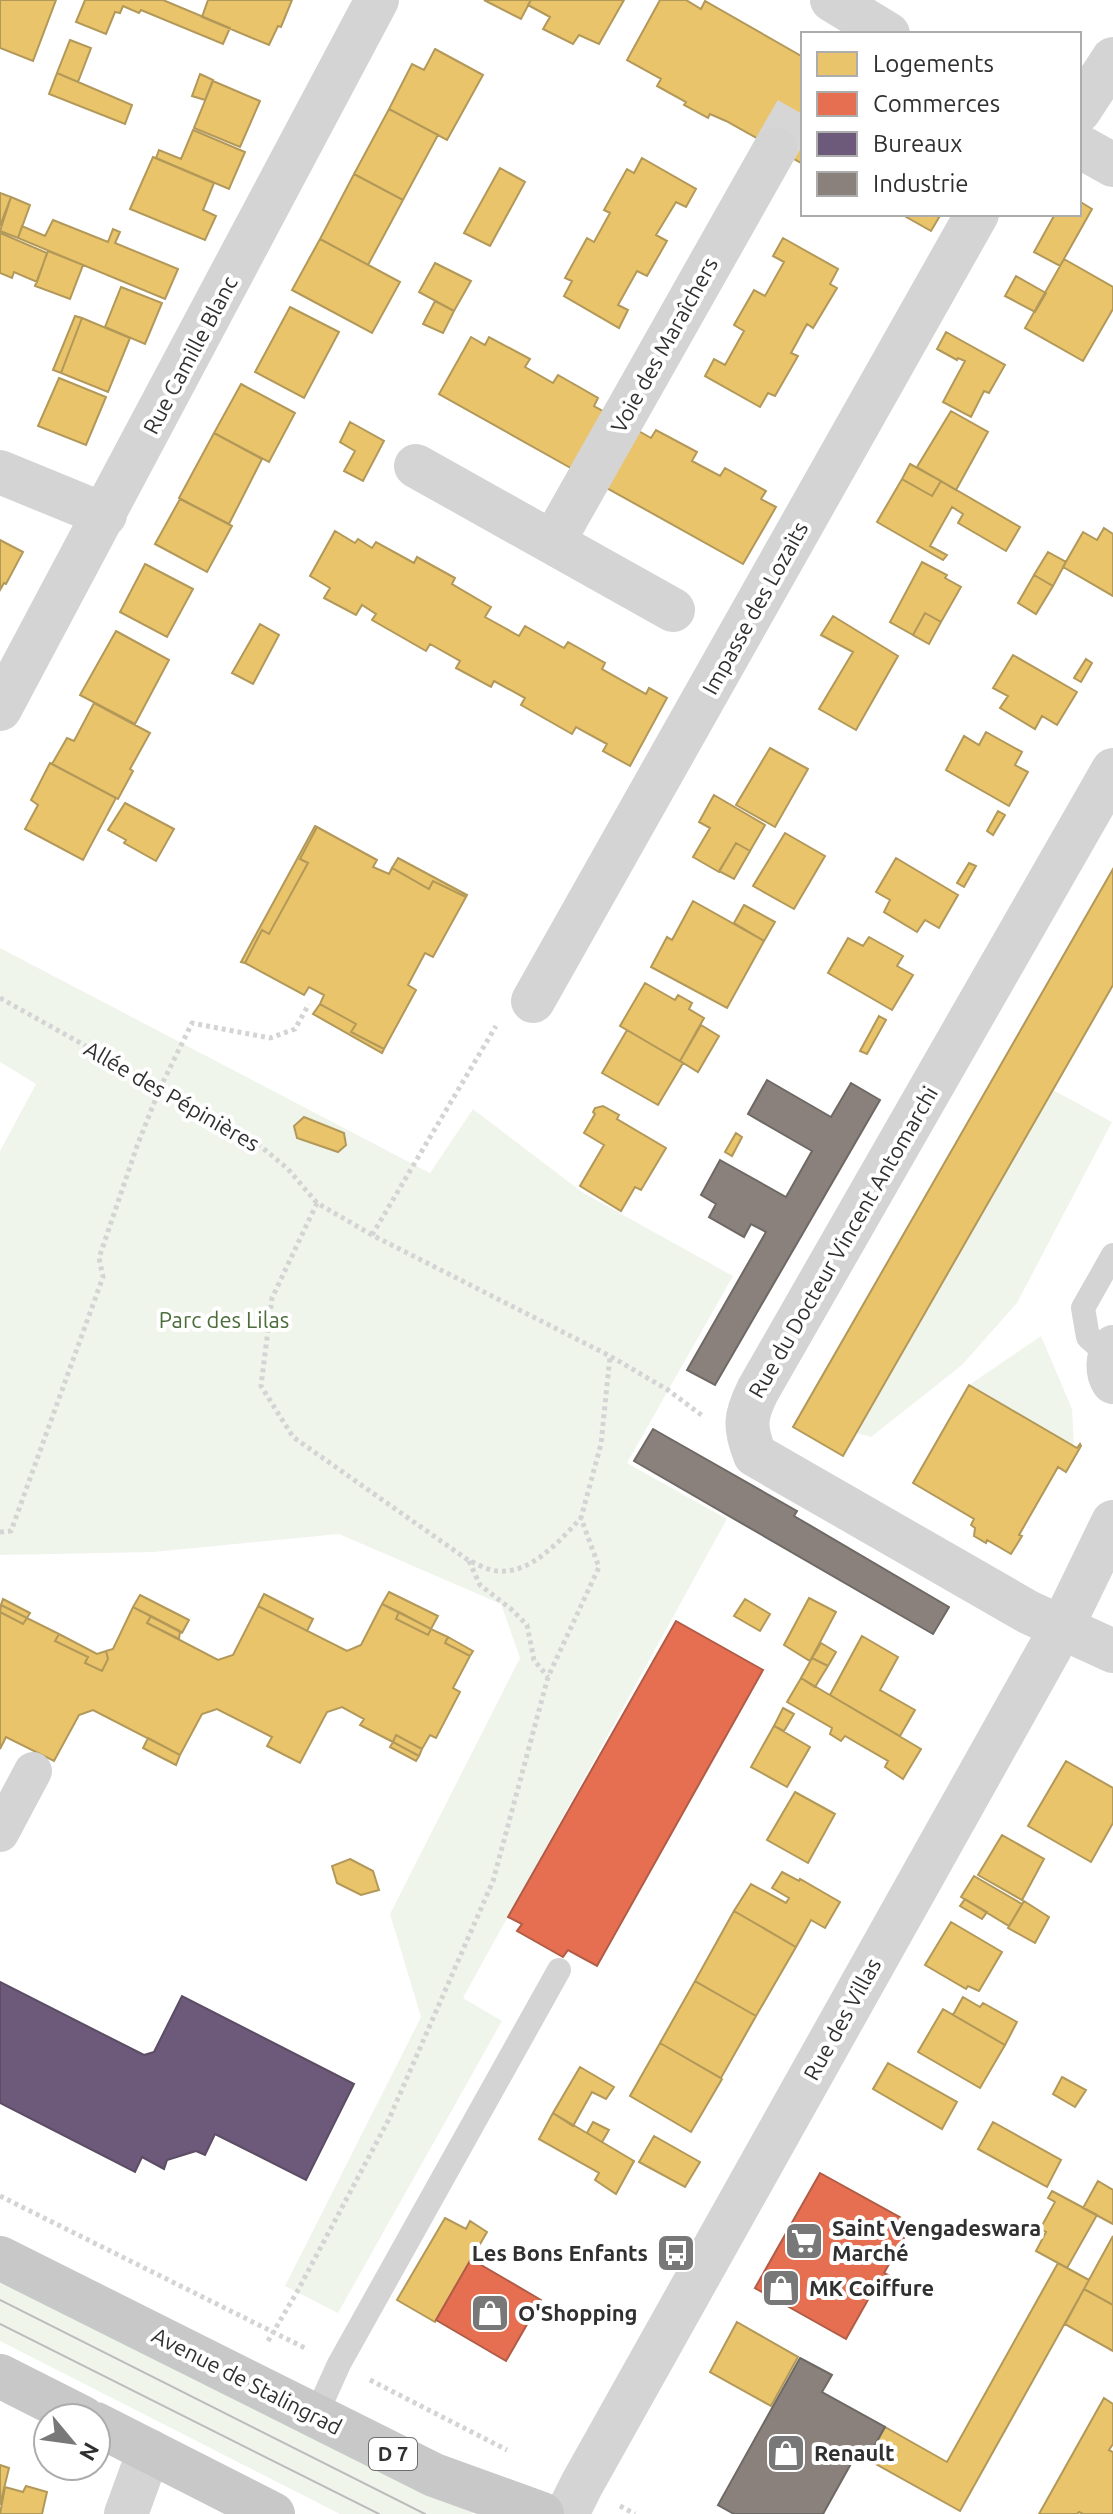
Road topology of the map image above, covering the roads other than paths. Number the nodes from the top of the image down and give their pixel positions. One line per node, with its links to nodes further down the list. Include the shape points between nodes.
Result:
1 (377, 0): 10 (street, Rue Camille Blanc)
2 (1113, 59): 3 (street)
3 (1081, 108)
4 (1081, 147): 6 (street)
5 (775, 149): 11 (street, Voie des Maraîchers)
6 (1113, 165)
7 (976, 216): 15 (street, Impasse des Lozaits)
8 (416, 466): 11 (street)
9 (0, 472): 10 (street)
10 (105, 515): 13 (street, Rue Camille Blanc)
11 (553, 542): 12 (street)
12 (673, 610)
13 (0, 709)
14 (1113, 770): 19 (street, Rue du Docteur Vincent Antomarchi, via 758,1390 746,1421 755,1455)
15 (533, 1001)
16 (1113, 1255): 17 (lane, via 1083,1308 1088,1337)
17 (1112, 1362)
18 (1113, 1522): 19 (street, Rue des Villas)
19 (1062, 1627): 20 (street); 33 (street, Rue des Villas)
20 (1113, 1651)
21 (33, 1771): 22 (street)
22 (0, 1833)
23 (559, 1970): 27 (lane, via 339,2364)
24 (0, 2258): 27 (main road, Avenue de Stalingrad / D 7)
25 (0, 2376): 26 (main road)
26 (51, 2402)
27 (316, 2415): 32 (main road, Avenue de Stalingrad / D 7, via 434,2475)
28 (112, 2432): 29 (main road)
29 (149, 2451): 30 (street); 31 (main road)
30 (126, 2514)
31 (273, 2514)
32 (542, 2514)
33 (567, 2514)

